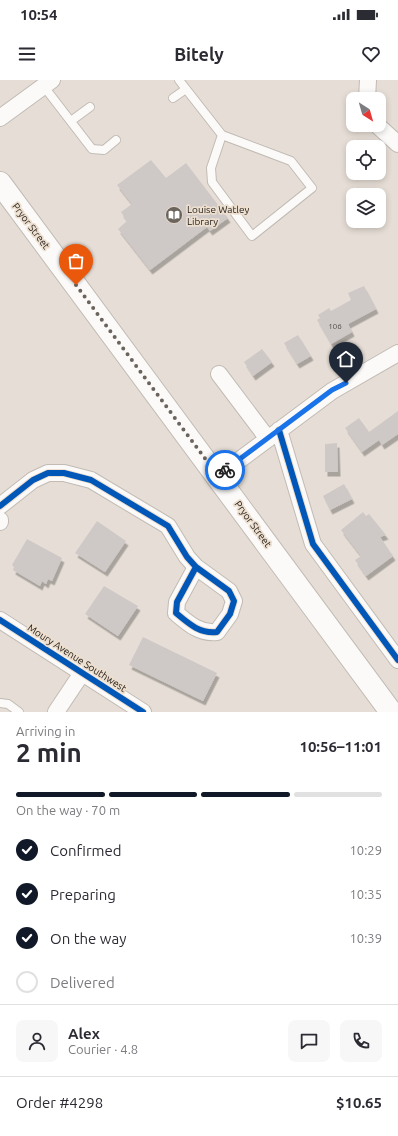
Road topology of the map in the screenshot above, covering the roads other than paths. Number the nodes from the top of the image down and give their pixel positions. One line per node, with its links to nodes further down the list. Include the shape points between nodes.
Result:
1 (179, 80): 4 (lane)
2 (368, 80): 5 (street)
3 (45, 82): 8 (street); 9 (lane)
4 (186, 89): 6 (lane); 11 (lane)
5 (367, 92)
6 (173, 98)
7 (90, 107): 9 (lane)
8 (0, 118)
9 (71, 121): 12 (lane, via 92,149 104,150)
10 (385, 132): 13 (street)
11 (222, 135): 11 (lane, via 211,168 212,182 252,236 312,188 292,161)
12 (116, 140)
13 (398, 144)
14 (0, 183): 18 (main road, Pryor Street)
15 (398, 353): 17 (street, via 332,390)
16 (220, 374): 17 (street)
17 (273, 434): 18 (street); 22 (street, via 313,544)
18 (218, 476): 28 (main road, Pryor Street)
19 (0, 506): 20 (street, via 34,480 48,473 64,473 91,480 168,526)
20 (196, 567)
21 (0, 620): 23 (street, Moury Avenue Southwest)
22 (398, 660)
23 (82, 673): 26 (street); 27 (street, Moury Avenue Southwest)
24 (0, 703): 25 (lane, via 8,704)
25 (19, 712)
26 (56, 712)
27 (143, 712)
28 (391, 712)

